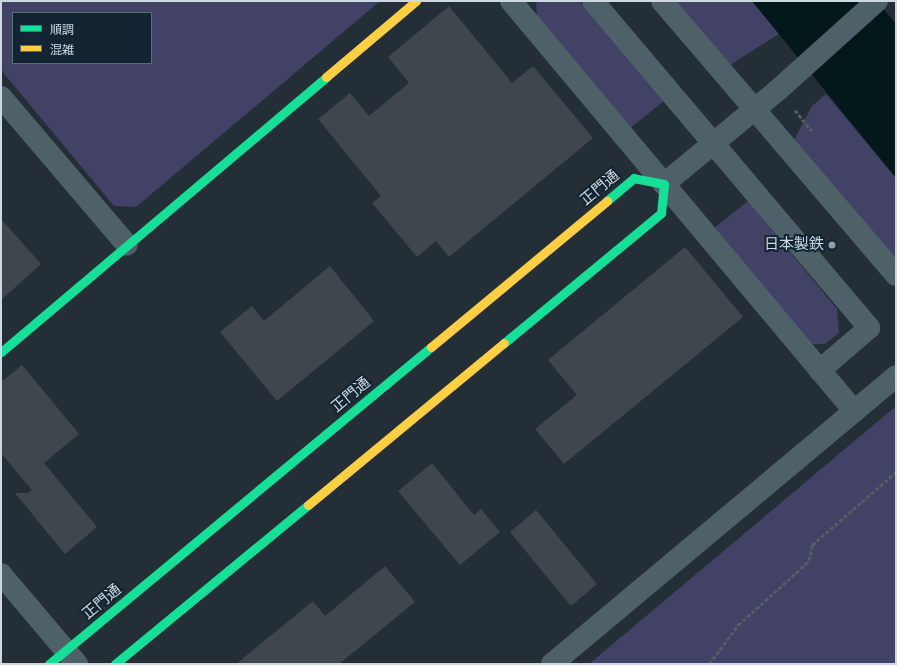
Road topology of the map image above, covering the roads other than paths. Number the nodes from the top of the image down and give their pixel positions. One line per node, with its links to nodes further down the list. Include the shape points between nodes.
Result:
1 (416, 1): 10 (street)
2 (511, 1): 9 (street)
3 (593, 1): 8 (street)
4 (662, 1): 7 (street)
5 (877, 1): 7 (street)
6 (1, 97): 10 (street)
7 (753, 110): 8 (street); 11 (street)
8 (714, 143): 9 (street); 13 (street, via 869,328)
9 (664, 184): 13 (street); 17 (street, 正門通, via 634,178); 19 (street, via 661,213)
10 (127, 245): 12 (street)
11 (896, 276)
12 (1, 352)
13 (820, 370): 15 (street)
14 (896, 376): 15 (street)
15 (854, 411): 20 (street)
16 (1, 574): 17 (street)
17 (71, 657): 18 (street, 正門通)
18 (49, 664)
19 (115, 664)
20 (552, 664)

